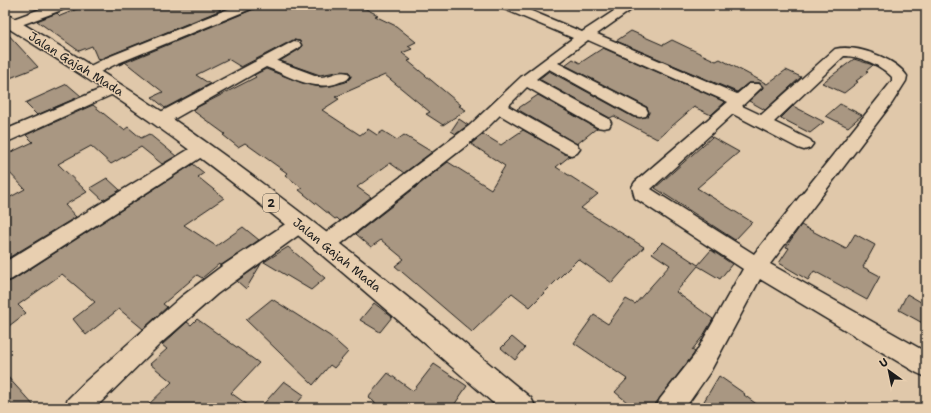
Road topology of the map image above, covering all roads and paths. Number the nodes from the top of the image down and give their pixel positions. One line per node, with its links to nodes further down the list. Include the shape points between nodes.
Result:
1 (63, 5): 5 (street)
2 (249, 5): 10 (street)
3 (506, 5): 6 (street)
4 (632, 5): 6 (street)
5 (8, 23): 10 (highway, Jalan Gajah Mada / 2)
6 (585, 36): 9 (street); 15 (street)
7 (294, 45): 8 (street)
8 (264, 61): 11 (street, via 318,82 328,82); 18 (street)
9 (548, 63): 12 (street); 17 (street)
10 (90, 72): 14 (highway, Jalan Gajah Mada / 2)
11 (342, 76)
12 (526, 80): 16 (street); 19 (street)
13 (754, 87): 15 (street)
14 (115, 88): 18 (highway, Jalan Gajah Mada / 2); 21 (street)
15 (736, 104): 20 (street); 27 (street, via 641,189 642,193 656,203)
16 (498, 108): 24 (street); 26 (street, via 470,135)
17 (640, 112)
18 (161, 119): 23 (highway, Jalan Gajah Mada / 2)
19 (603, 123)
20 (763, 123): 22 (street); 27 (street, via 840,52 846,51 863,56 896,71 900,76 886,100)
21 (5, 137)
22 (804, 144)
23 (202, 149): 25 (highway, Jalan Gajah Mada / 2); 28 (street)
24 (572, 149)
25 (300, 224): 26 (highway, Jalan Gajah Mada / 2); 30 (street, via 230,272 191,303 119,366)
26 (326, 244): 31 (highway, Jalan Gajah Mada / 2)
27 (756, 266): 29 (street); 32 (street, via 702,364)
28 (5, 273)
29 (926, 365)
30 (77, 408)
31 (521, 408)
32 (669, 408)

